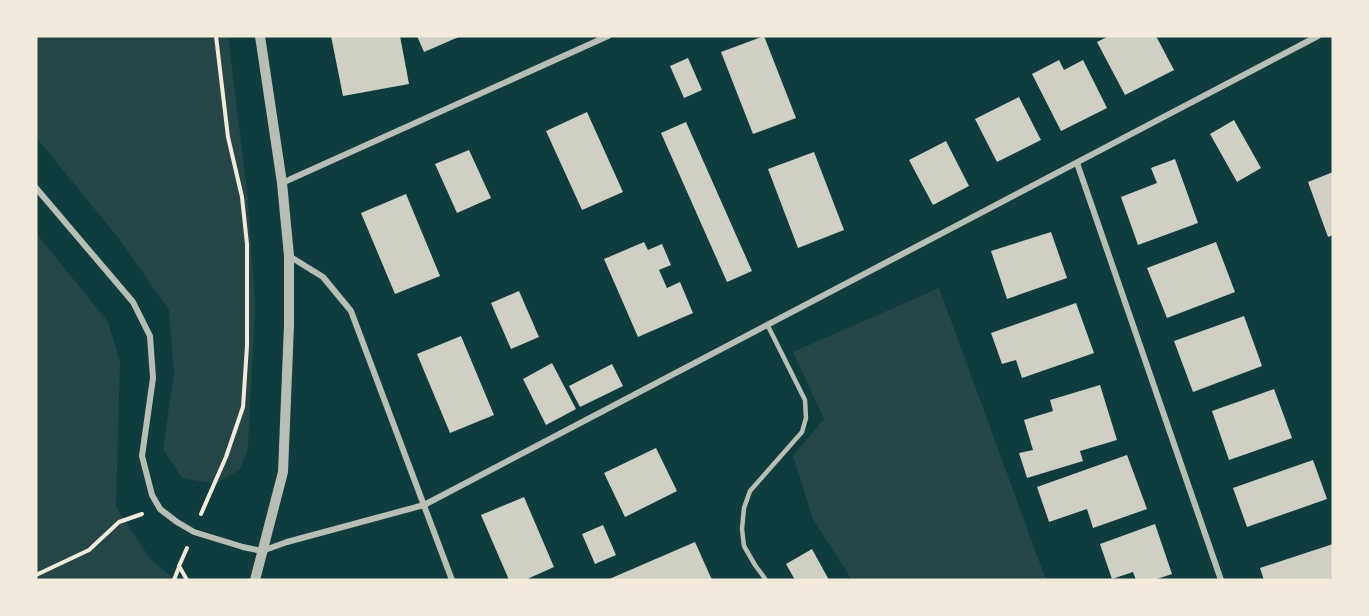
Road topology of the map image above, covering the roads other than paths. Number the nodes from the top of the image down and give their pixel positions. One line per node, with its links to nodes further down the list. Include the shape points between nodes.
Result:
1 (260, 36): 5 (street)
2 (608, 36): 5 (street)
3 (1318, 36): 4 (street)
4 (1077, 163): 8 (street); 14 (street)
5 (282, 183): 7 (street)
6 (36, 188): 10 (street, via 133,302 150,336 153,378 142,456 152,495 160,509 194,532)
7 (289, 256): 9 (street, via 322,277 351,310); 10 (street, via 283,472)
8 (768, 326): 9 (street); 13 (lane, via 805,400 806,418 802,432 750,491 744,508 744,546)
9 (424, 505): 10 (street); 12 (street)
10 (262, 551): 11 (street)
11 (255, 580)
12 (452, 580)
13 (766, 580)
14 (1221, 580)

